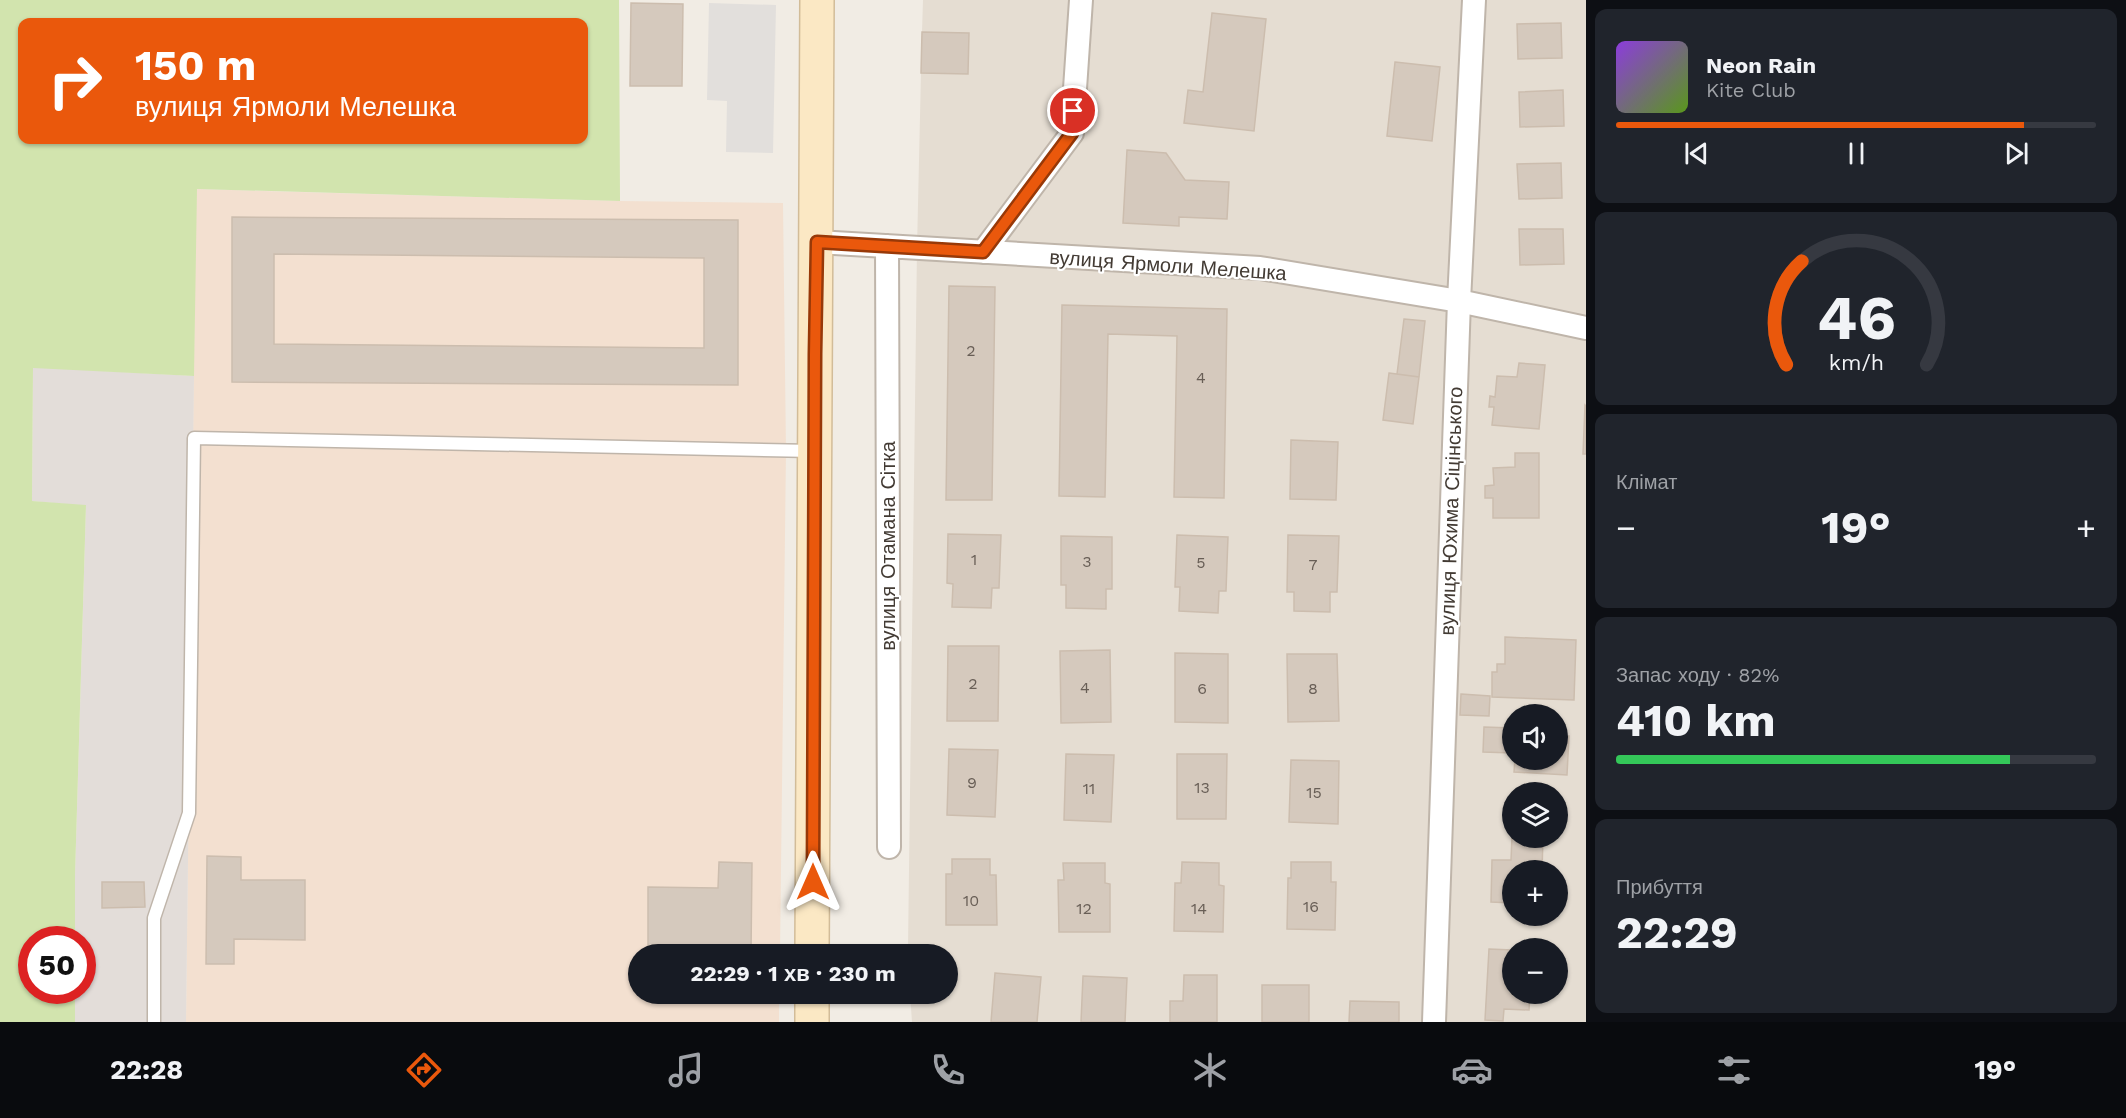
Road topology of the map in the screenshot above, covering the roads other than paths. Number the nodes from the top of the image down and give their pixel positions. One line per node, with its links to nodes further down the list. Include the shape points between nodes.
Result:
1 (817, 0): 4 (main road)
2 (1082, 0): 6 (street, via 1072,133)
3 (1474, 0): 7 (street, вулиця Юхима Сіцінського)
4 (817, 242): 5 (street, вулиця Ярмоли Мелешка); 9 (main road)
5 (887, 246): 6 (street, вулиця Ярмоли Мелешка); 10 (street, вулиця Отамана Сітка)
6 (983, 252): 7 (street, вулиця Ярмоли Мелешка, via 1260,268)
7 (1459, 301): 8 (street, вулиця Ярмоли Мелешка); 15 (street, вулиця Юхима Сіцінського)
8 (1586, 328)
9 (816, 451): 11 (main road); 13 (lane, via 194,438 189,813 154,918)
10 (889, 847)
11 (812, 944)
12 (812, 1004): 14 (main road)
13 (154, 1022)
14 (812, 1022)
15 (1434, 1022)

